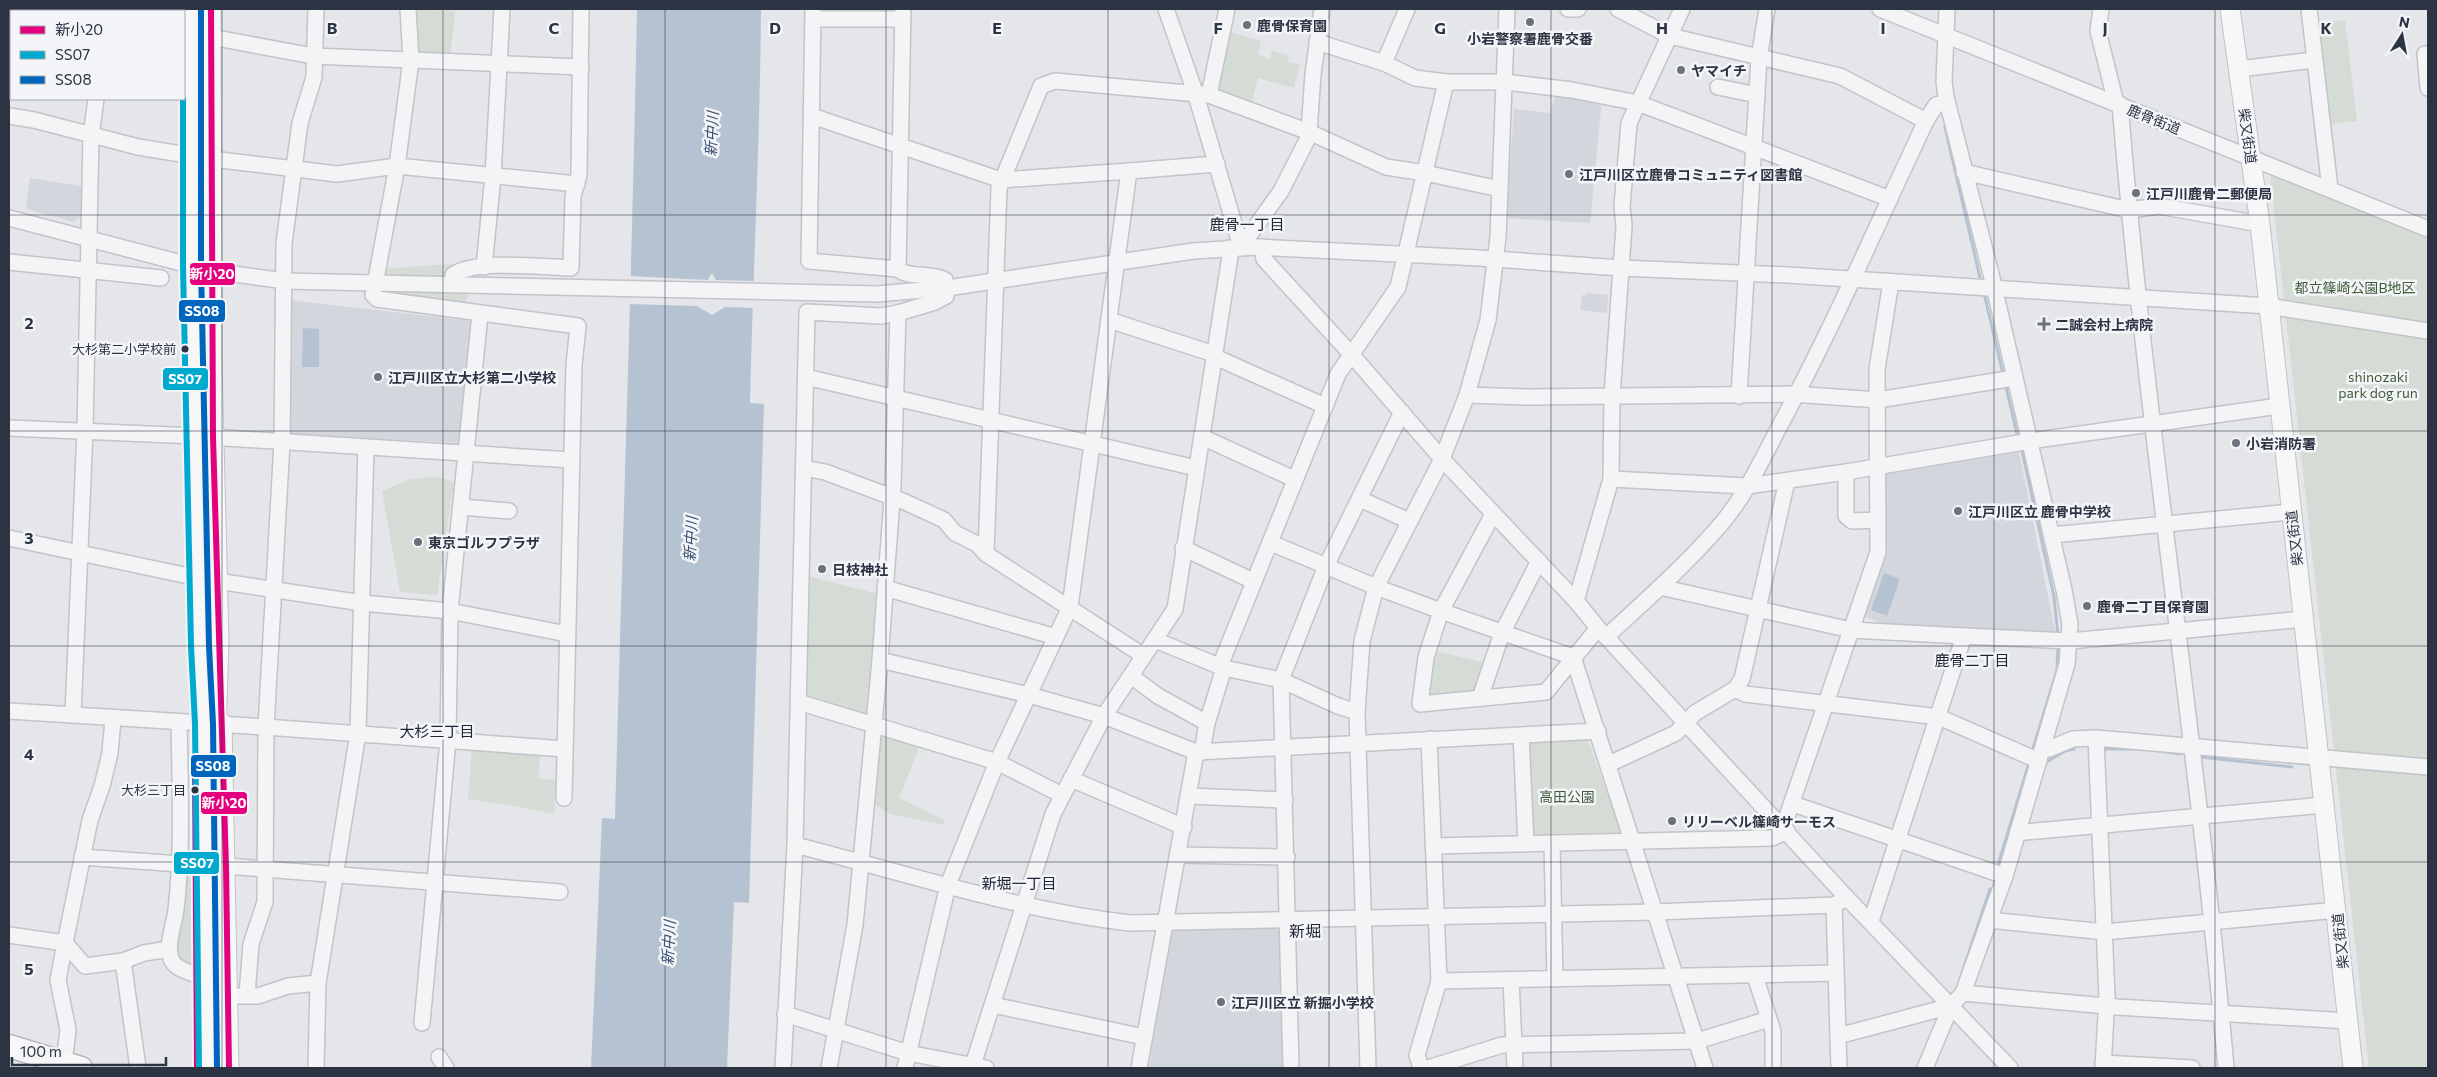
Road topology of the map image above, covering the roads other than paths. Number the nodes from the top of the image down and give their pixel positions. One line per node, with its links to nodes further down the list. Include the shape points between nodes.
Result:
1 (192, 9): 24 (main road)
2 (211, 9): 27 (main road)
3 (316, 9): 30 (street)
4 (408, 9): 32 (street)
5 (502, 9): 35 (street)
6 (581, 9): 36 (street)
7 (1166, 9): 42 (street)
8 (1227, 9): 42 (street)
9 (1322, 9): 28 (street)
10 (1407, 9): 34 (street)
11 (1507, 9): 39 (street)
12 (1568, 9): 13 (street)
13 (1578, 9)
14 (1618, 9): 26 (street)
15 (1682, 9): 26 (street)
16 (1767, 9): 31 (street)
17 (1880, 9): 25 (street, 鹿骨街道)
18 (1947, 9): 25 (street)
19 (2101, 9): 47 (street, via 2098,31)
20 (2230, 9): 37 (main road, 柴又街道)
21 (2309, 9): 33 (street)
22 (813, 14): 23 (street); 49 (street)
23 (902, 14): 53 (street)
24 (188, 31): 55 (main road)
25 (1947, 35): 45 (street, via 1944,81); 47 (street, 鹿骨街道)
26 (1670, 36): 31 (street); 46 (street)
27 (211, 38): 30 (street); 57 (main road)
28 (1317, 42): 34 (street); 51 (street)
29 (2428, 54): 41 (street, via 2425,54)
30 (313, 56): 32 (street); 60 (street, via 314,77 300,123)
31 (1759, 58): 43 (street); 50 (street, via 1840,76)
32 (411, 60): 35 (street); 59 (street)
33 (2314, 60): 37 (street); 67 (street)
34 (1384, 63): 38 (street, via 1415,78)
35 (499, 64): 36 (street); 64 (street)
36 (581, 67): 66 (street)
37 (2239, 69): 56 (main road, 柴又街道)
38 (1446, 82): 39 (street); 63 (street)
39 (1505, 82): 46 (street, via 1572,90); 68 (street)
40 (1718, 87): 43 (street)
41 (2428, 88)
42 (1202, 94): 51 (street); 58 (street); 65 (street, via 1055,81 1041,86)
43 (1757, 95): 54 (street)
44 (96, 100): 52 (street)
45 (1947, 102): 50 (street, via 1936,104); 62 (street)
46 (1638, 103): 54 (street); 83 (street, via 1630,123 1622,206)
47 (2118, 104): 56 (street, 鹿骨街道); 70 (street)
48 (9, 116): 52 (street)
49 (812, 116): 53 (street); 84 (street, via 809,261)
50 (1926, 121): 69 (street)
51 (1309, 132): 63 (street, via 1386,167); 75 (street, via 1281,191)
52 (91, 136): 55 (street); 74 (street)
53 (901, 145): 65 (street); 84 (street)
54 (1754, 146): 69 (street); 87 (street)
55 (192, 156): 57 (street); 81 (main road)
56 (2251, 157): 67 (street, 鹿骨街道); 72 (main road, 柴又街道)
57 (212, 159): 60 (street); 86 (main road)
58 (1217, 164): 61 (street); 75 (street)
59 (396, 166): 60 (street, via 337,174); 64 (street); 94 (street)
60 (295, 168): 90 (street, via 284,244)
61 (1129, 171): 65 (street); 80 (street)
62 (1964, 172): 70 (street); 96 (street)
63 (1425, 173): 68 (street); 77 (street)
64 (493, 176): 66 (street); 82 (street)
65 (1001, 180): 91 (street)
66 (577, 184): 82 (street, via 573,196 571,268)
67 (2330, 188): 73 (street, 鹿骨街道)
68 (1500, 189): 78 (street)
69 (1890, 198): 89 (street)
70 (2128, 210): 72 (street, via 2159,206); 97 (street)
71 (9, 218): 74 (street)
72 (2260, 224): 98 (main road, 柴又街道)
73 (2428, 229)
74 (89, 239): 81 (street); 85 (street)
75 (1235, 247): 76 (street); 80 (street); 104 (street, via 1230,256)
76 (1262, 247): 77 (street); 103 (street, via 1264,259)
77 (1407, 254): 78 (street); 103 (street, via 1398,287)
78 (1496, 259): 83 (street); 108 (street, via 1488,320)
79 (9, 262): 85 (street)
80 (1117, 262): 91 (street); 101 (street)
81 (192, 266): 86 (street); 120 (main road)
82 (484, 267): 93 (street, via 458,271 453,275)
83 (1621, 268): 87 (street); 109 (street)
84 (898, 269): 95 (street, via 903,273 940,278 945,280)
85 (88, 271): 88 (street); 119 (street)
86 (212, 271): 90 (street); 120 (main road)
87 (1746, 273): 89 (street); 110 (street)
88 (161, 278)
89 (1853, 279): 92 (street); 107 (street)
90 (285, 280): 94 (street); 123 (street)
91 (996, 280): 95 (street); 116 (street)
92 (1891, 282): 96 (street); 112 (street, via 1877,369)
93 (452, 283): 94 (street); 95 (street, via 877,294)
94 (374, 284): 100 (street, via 376,299 458,308)
95 (947, 288): 99 (street, via 946,296 936,302)
96 (1994, 288): 97 (street); 106 (street)
97 (2137, 298): 98 (street); 117 (street)
98 (2268, 306): 102 (street); 114 (main road, 柴又街道)
99 (898, 313): 105 (street, via 881,316 806,312); 111 (street)
100 (480, 314): 126 (street); 128 (street, via 578,326)
101 (1109, 320): 104 (street); 124 (street)
102 (2428, 331)
103 (1351, 354): 113 (street, via 1338,374); 115 (street)
104 (1214, 355): 113 (street); 121 (street)
105 (806, 378): 111 (street); 130 (street)
106 (2014, 378): 112 (street); 122 (street)
107 (1796, 394): 110 (street); 112 (street); 136 (street)
108 (1467, 395): 109 (street); 127 (street)
109 (1612, 396): 110 (street); 134 (street)
110 (1739, 396)
111 (895, 398): 116 (street); 137 (street)
112 (1878, 400): 129 (street)
113 (1325, 406): 133 (street)
114 (2279, 406): 117 (street); 141 (main road, 柴又街道)
115 (1402, 412): 127 (street); 138 (street)
116 (991, 421): 124 (street); 151 (street)
117 (2153, 424): 122 (street); 145 (street)
118 (9, 428): 119 (street)
119 (84, 430): 120 (street); 150 (street)
120 (204, 437): 123 (street); 154 (main road); 155 (main road)
121 (1202, 437): 131 (street); 133 (street)
122 (2030, 441): 129 (street); 146 (street)
123 (282, 442): 125 (street); 160 (street)
124 (1092, 444): 131 (street); 163 (street)
125 (366, 447): 126 (street); 162 (street)
126 (466, 454): 128 (street); 139 (street)
127 (1442, 459): 142 (street); 144 (street)
128 (571, 460): 172 (street)
129 (1878, 465): 132 (street); 143 (street)
130 (804, 468): 137 (street, via 825,472); 186 (street)
131 (1196, 468): 149 (street)
132 (1846, 472): 135 (street); 143 (street, via 1846,516 1852,521)
133 (1294, 478): 148 (street)
134 (1611, 479): 136 (street); 161 (street)
135 (1787, 481): 136 (street); 164 (street)
136 (1747, 486): 159 (street, via 1723,522)
137 (892, 496): 151 (street, via 944,520 955,533 977,544); 158 (street)
138 (1360, 499): 144 (street); 153 (street)
139 (461, 507): 140 (street); 165 (street)
140 (509, 511)
141 (2291, 512): 145 (street); 167 (main road, 柴又街道)
142 (1493, 514): 152 (street); 166 (street)
143 (1878, 520): 168 (street, via 1878,552)
144 (1409, 521): 157 (street)
145 (2165, 523): 146 (street); 169 (street)
146 (2052, 535): 176 (street, via 2070,624)
147 (9, 538): 150 (street)
148 (1271, 542): 153 (street); 156 (street)
149 (1183, 548): 156 (street); 175 (street, via 1175,610)
150 (80, 554): 154 (street); 190 (street)
151 (986, 554): 163 (street)
152 (1539, 561): 161 (street); 170 (street)
153 (1326, 566): 157 (street); 182 (street)
154 (198, 578): 196 (main road)
155 (217, 581): 160 (street); 196 (main road, via 219,642)
156 (1253, 582): 180 (street)
157 (1376, 587): 166 (street); 189 (street, via 1362,642)
158 (885, 588): 174 (street); 179 (street)
159 (1660, 588): 164 (street); 171 (street)
160 (274, 590): 162 (street); 198 (street)
161 (1576, 601): 171 (street)
162 (362, 603): 165 (street); 200 (street)
163 (1070, 607): 174 (street); 177 (street)
164 (1758, 609): 168 (street); 183 (street, via 1742,679)
165 (450, 611): 172 (street); 203 (street)
166 (1441, 612): 170 (street); 185 (street, via 1426,657 1420,704)
167 (2304, 619): 169 (street); 211 (main road, 柴又街道)
168 (1851, 630): 173 (street); 187 (street)
169 (2178, 630): 176 (street); 206 (street)
170 (1502, 633): 178 (street); 185 (street)
171 (1602, 633): 178 (street); 195 (street)
172 (567, 634): 208 (street)
173 (1964, 636): 176 (street); 192 (street)
174 (1056, 637): 184 (street)
175 (1156, 640): 177 (street); 180 (street)
176 (2070, 641): 210 (street, via 2068,664)
177 (1144, 656): 181 (street)
178 (1573, 657): 185 (street, via 1546,692); 199 (street)
179 (880, 660): 184 (street); 197 (street)
180 (1222, 667): 182 (street); 194 (street)
181 (1131, 676): 191 (street); 194 (street, via 1158,696)
182 (1281, 680): 189 (street); 207 (street)
183 (1735, 689): 187 (street, via 1745,694); 195 (street, via 1695,713)
184 (1029, 695): 191 (street); 212 (street)
185 (1480, 698)
186 (798, 702): 197 (street); 232 (street)
187 (1826, 703): 192 (street); 221 (street)
188 (9, 712): 190 (street)
189 (1357, 712): 205 (street)
190 (74, 715): 193 (street)
191 (1104, 716): 209 (street); 216 (street)
192 (1939, 717): 210 (street); 228 (street)
193 (113, 719): 196 (street); 235 (street, via 102,786)
194 (1207, 723): 209 (street)
195 (1686, 723): 213 (street, via 1676,733); 226 (street)
196 (203, 724): 198 (street); 214 (main road); 238 (main road); 239 (main road)
197 (874, 725): 212 (street); 237 (street)
198 (266, 727): 200 (street); 240 (street)
199 (1598, 732): 201 (street); 213 (street)
200 (358, 734): 203 (street); 241 (street)
201 (1521, 735): 204 (street); 231 (street)
202 (2096, 738): 206 (street); 210 (street, via 2073,739); 224 (street)
203 (448, 740): 208 (street); 243 (street)
204 (1430, 740): 205 (street); 233 (street)
205 (1359, 743): 207 (street); 252 (street)
206 (2192, 746): 211 (street); 223 (street)
207 (1283, 747): 209 (street); 220 (street)
208 (564, 749): 219 (street)
209 (1199, 752): 218 (street)
210 (2041, 754): 227 (street)
211 (2319, 757): 215 (street); 222 (main road, 柴又街道)
212 (997, 762): 217 (street); 244 (street)
213 (1609, 764): 229 (street)
214 (210, 765): 296 (main road); 297 (main road)
215 (2428, 767)
216 (1070, 779): 217 (street); 225 (street)
217 (1062, 795): 247 (street, via 1044,839)
218 (1189, 796): 220 (street); 225 (street)
219 (564, 798)
220 (1285, 800): 236 (street)
221 (1793, 804): 226 (street); 228 (street)
222 (2324, 805): 223 (street); 248 (main road, 柴又街道)
223 (2200, 815): 224 (street); 257 (street)
224 (2100, 825): 227 (street); 258 (street)
225 (1184, 827): 234 (street)
226 (1785, 830): 229 (street, via 1772,838); 246 (street)
227 (2018, 831): 242 (street)
228 (1897, 839): 242 (street); 255 (street)
229 (1634, 842): 230 (street); 249 (street)
230 (1552, 843): 231 (street); 250 (street)
231 (1526, 844): 233 (street)
232 (795, 845): 237 (street); 276 (street)
233 (1434, 846): 251 (street)
234 (1179, 855): 236 (street); 256 (street)
235 (82, 857): 238 (street); 260 (street)
236 (1287, 857): 253 (street)
237 (862, 862): 244 (street); 281 (street, via 855,925)
238 (187, 865): 261 (street); 264 (main road)
239 (226, 866): 240 (street); 272 (main road)
240 (265, 868): 241 (street); 272 (street, via 265,902)
241 (337, 873): 243 (street); 270 (street)
242 (2005, 876): 254 (street)
243 (435, 882): 245 (street); 280 (street)
244 (948, 885): 247 (street); 287 (street)
245 (560, 892)
246 (1841, 901): 249 (street); 255 (street); 263 (street)
247 (1024, 905): 256 (street, via 1093,919); 273 (street)
248 (2337, 910): 257 (street); 279 (main road, 柴又街道)
249 (1655, 912): 250 (street); 266 (street)
250 (1553, 913): 251 (street); 267 (street)
251 (1436, 916): 252 (street); 269 (street)
252 (1364, 917): 253 (street); 305 (street)
253 (1287, 919): 256 (street); 304 (street)
254 (1989, 920): 258 (street); 271 (street)
255 (1870, 921): 274 (street)
256 (1167, 922): 283 (street)
257 (2213, 922): 258 (street); 277 (street)
258 (2105, 932): 275 (street)
259 (9, 935): 260 (street)
260 (65, 943): 262 (street, via 85,966); 291 (street, via 58,980)
261 (169, 949): 262 (street); 264 (street, via 178,968)
262 (122, 961): 294 (street)
263 (1836, 973): 265 (street); 282 (street)
264 (196, 975): 295 (main road)
265 (1755, 976): 266 (street); 278 (street)
266 (1676, 977): 267 (street); 284 (street)
267 (1555, 979): 268 (street)
268 (1511, 980): 269 (street); 285 (street)
269 (1438, 981): 306 (street, via 1417,1055)
270 (318, 983): 272 (street, via 288,986 258,996); 299 (street)
271 (1963, 993): 274 (street); 275 (street)
272 (238, 996): 298 (main road)
273 (993, 1005): 283 (street); 292 (street)
274 (1951, 1006): 282 (street); 289 (street); 312 (street)
275 (2107, 1006): 277 (street); 290 (street)
276 (785, 1014): 281 (street); 300 (street)
277 (2221, 1014): 279 (street); 314 (street)
278 (1769, 1019): 284 (street); 310 (street)
279 (2348, 1022): 315 (main road, 柴又街道)
280 (422, 1023)
281 (836, 1031): 287 (street); 301 (street)
282 (1838, 1036): 311 (street)
283 (1144, 1038): 303 (street)
284 (1697, 1041): 285 (street); 309 (street)
285 (1514, 1045): 307 (street, via 1502,1045); 308 (street)
286 (9, 1046): 291 (highway)
287 (908, 1053): 292 (street); 302 (street)
288 (9, 1061): 293 (highway)
289 (2002, 1065)
290 (2103, 1065): 313 (street)
291 (72, 1066)
292 (977, 1067)
293 (34, 1068)
294 (138, 1068)
295 (197, 1068)
296 (208, 1068)
297 (220, 1068)
298 (230, 1068)
299 (316, 1068)
300 (783, 1068)
301 (828, 1068)
302 (905, 1068)
303 (1139, 1068)
304 (1291, 1068)
305 (1368, 1068)
306 (1421, 1068)
307 (1428, 1068)
308 (1515, 1068)
309 (1705, 1068)
310 (1773, 1068)
311 (1838, 1068)
312 (1925, 1068)
313 (2192, 1068)
314 (2226, 1068)
315 (2353, 1068)

